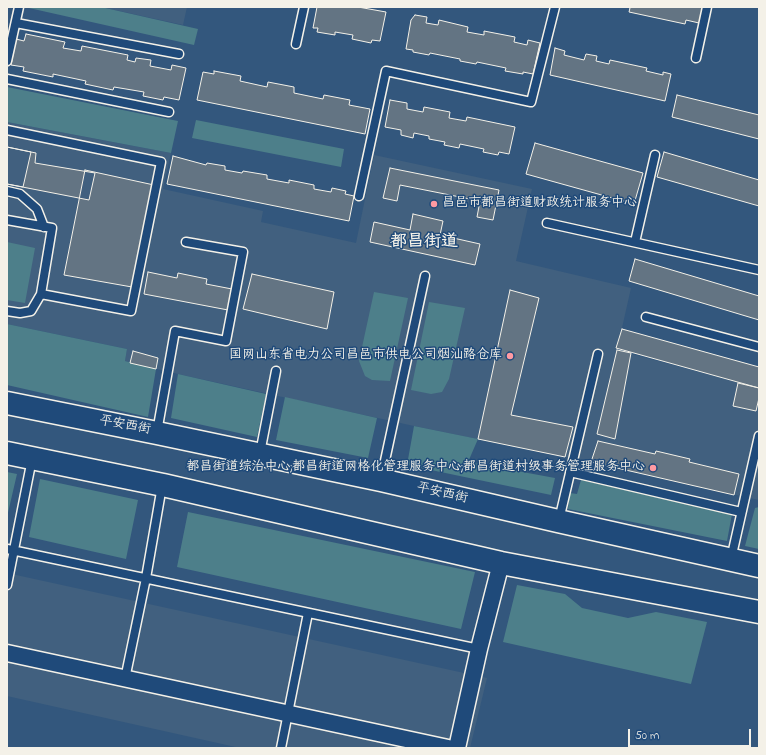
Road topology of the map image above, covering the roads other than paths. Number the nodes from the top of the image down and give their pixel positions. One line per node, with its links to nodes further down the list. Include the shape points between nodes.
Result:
1 (19, 7): 5 (lane)
2 (304, 7): 6 (lane)
3 (555, 7): 15 (lane, via 531,102 386,71)
4 (707, 7): 8 (lane)
5 (16, 23): 7 (lane); 9 (lane)
6 (296, 44)
7 (179, 54)
8 (696, 58)
9 (7, 61)
10 (7, 80): 11 (lane)
11 (169, 112)
12 (7, 130): 23 (lane, via 161,162 131,311)
13 (655, 155): 20 (lane)
14 (7, 191): 18 (lane, via 20,194 37,209)
15 (359, 196)
16 (7, 220): 18 (lane)
17 (547, 223): 20 (lane)
18 (44, 227): 23 (lane, via 52,228)
19 (186, 242): 30 (lane, via 243,252 226,341 175,331)
20 (635, 242): 21 (lane)
21 (759, 270)
22 (425, 276): 36 (lane)
23 (40, 294): 24 (lane, via 31,311)
24 (7, 311)
25 (646, 317): 26 (lane)
26 (759, 347)
27 (598, 354): 35 (lane)
28 (276, 371): 33 (lane)
29 (7, 402): 30 (main road, 平安西街)
30 (157, 432): 33 (main road, 平安西街)
31 (759, 436): 38 (lane)
32 (7, 453): 34 (main road)
33 (260, 454): 36 (main road, 平安西街)
34 (33, 458): 37 (main road); 40 (lane)
35 (570, 472): 38 (lane); 39 (lane)
36 (381, 480): 39 (main road, 平安西街)
37 (163, 485): 42 (main road); 44 (lane)
38 (741, 512): 41 (lane)
39 (558, 521): 41 (main road, 平安西街)
40 (11, 550): 44 (lane); 45 (lane)
41 (730, 560): 43 (main road, 平安西街)
42 (501, 563): 46 (main road); 48 (street)
43 (759, 566)
44 (146, 578): 47 (lane); 50 (lane)
45 (7, 585)
46 (759, 612)
47 (308, 613): 48 (lane); 51 (lane)
48 (479, 649): 54 (street)
49 (7, 653): 50 (street)
50 (125, 679): 51 (street)
51 (288, 714): 52 (lane); 53 (street)
52 (282, 748)
53 (448, 748)
54 (457, 748)

